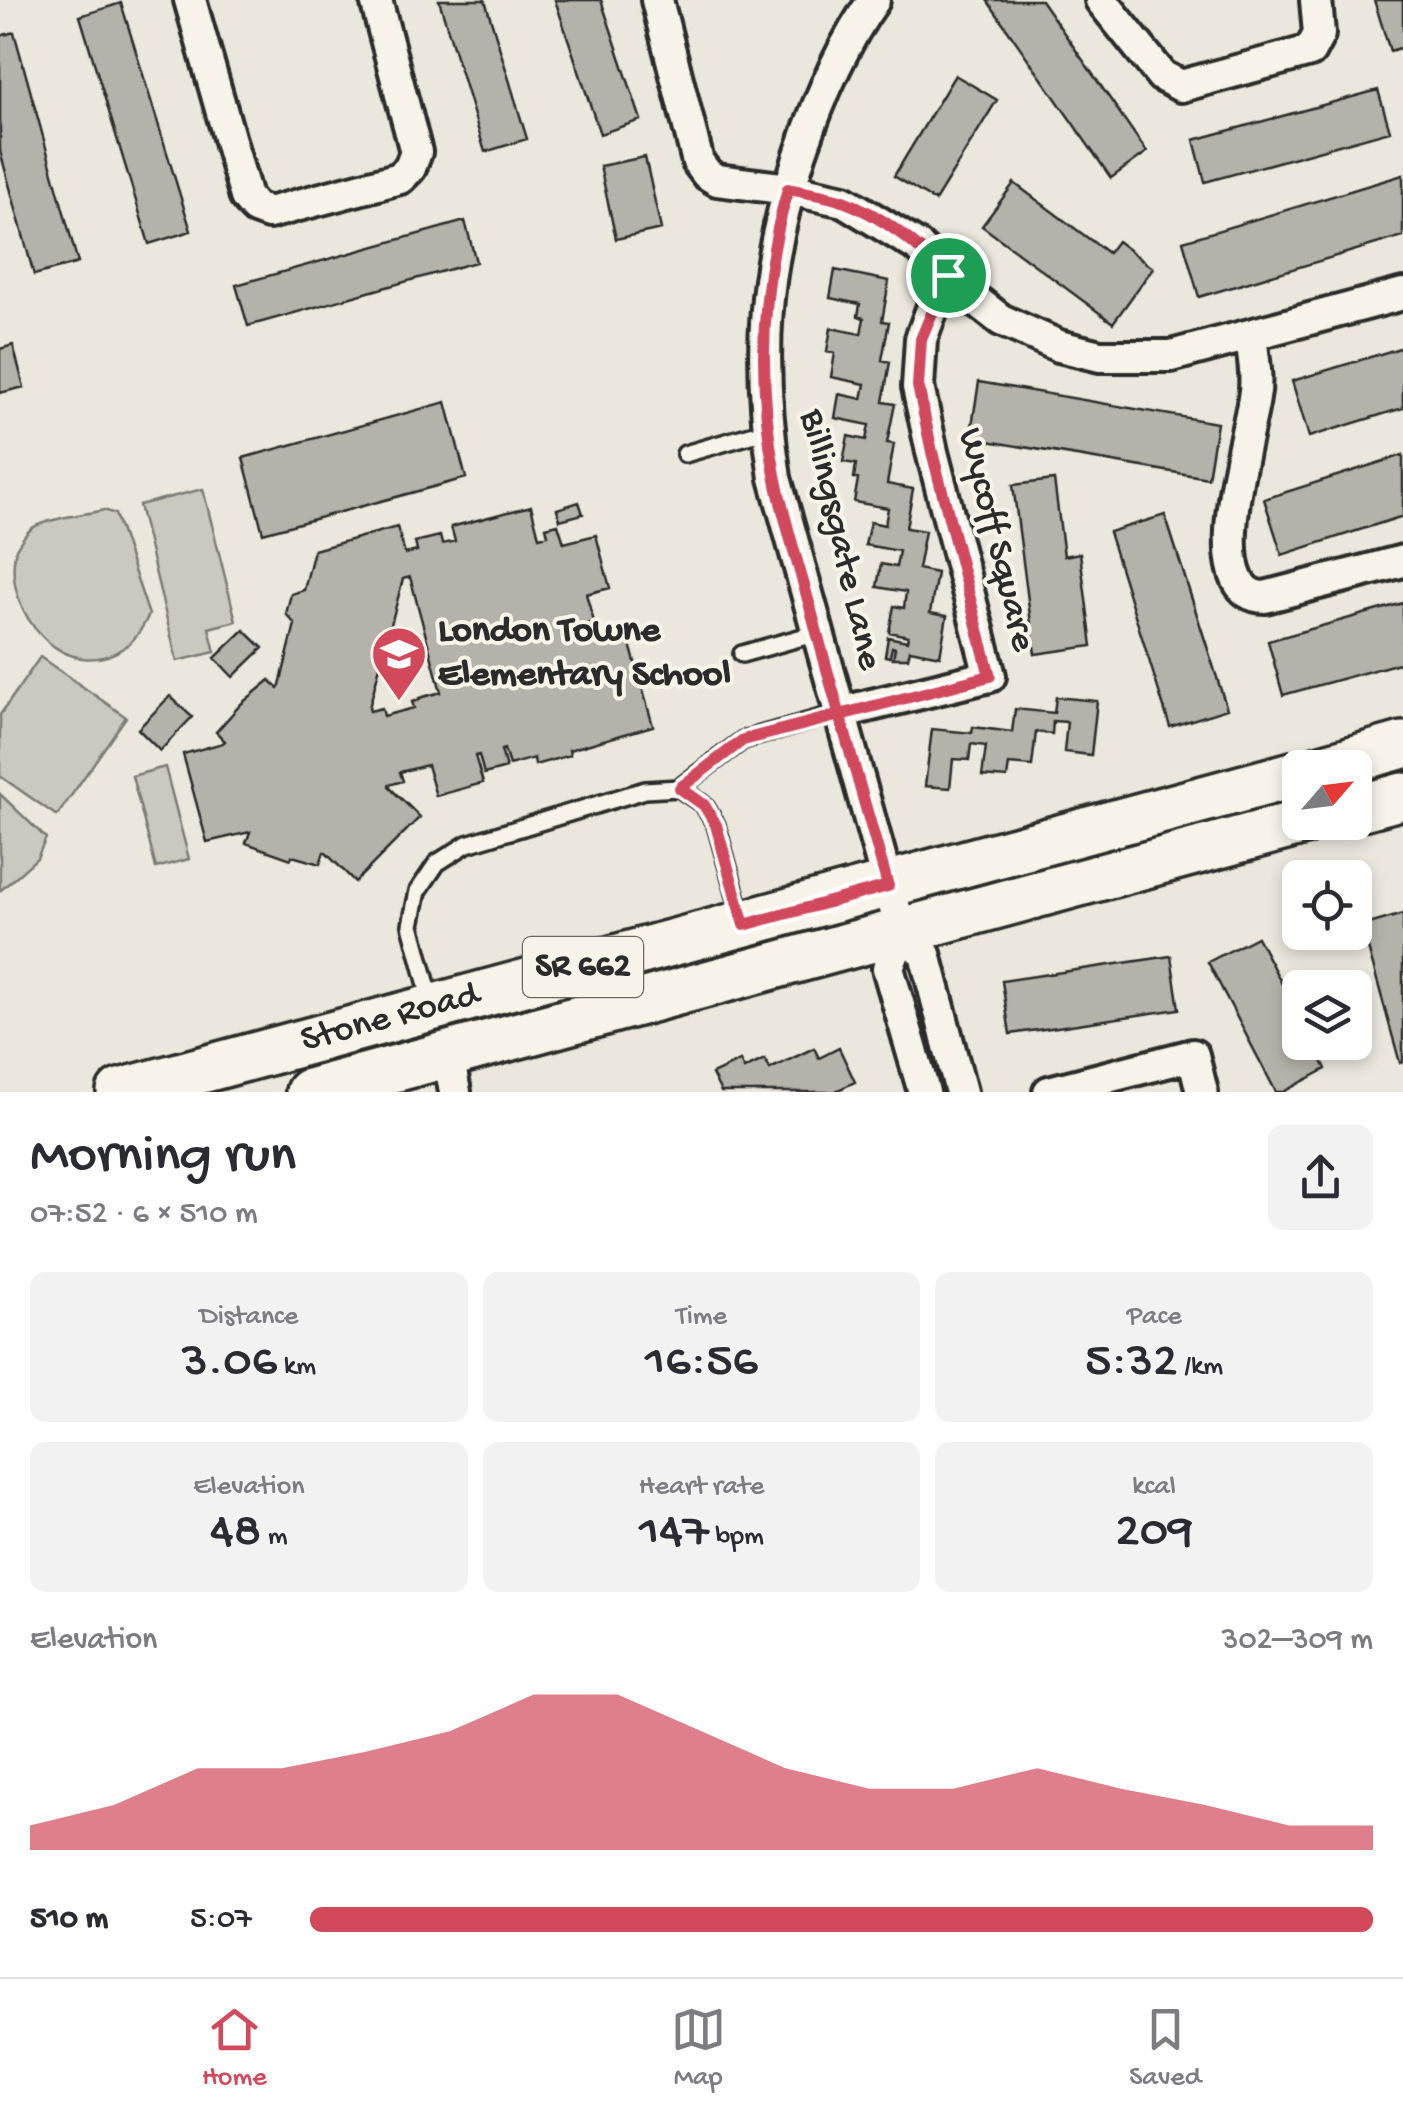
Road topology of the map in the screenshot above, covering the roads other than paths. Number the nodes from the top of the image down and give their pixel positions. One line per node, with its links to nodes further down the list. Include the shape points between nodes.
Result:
1 (190, 0): 2 (street, via 246,197 270,213 400,178 410,168 416,152)
2 (376, 0)
3 (656, 0): 7 (street, via 698,162 707,174 738,184)
4 (1100, 0): 5 (street, via 1162,76 1182,86 1310,51 1319,34)
5 (1316, 0)
6 (859, 5): 7 (street, Billingsgate Lane)
7 (788, 189): 8 (street, via 869,214); 11 (street, Billingsgate Lane, via 768,281)
8 (948, 275): 10 (street, via 1001,320 1100,356 1172,356); 16 (street, Wycoff Square, via 921,339 918,386 990,676)
9 (1403, 294): 10 (street)
10 (1251, 336): 13 (street, via 1255,397 1230,522 1240,587 1266,597)
11 (768, 430): 12 (lane); 14 (street, Billingsgate Lane)
12 (686, 454)
13 (1403, 561)
14 (817, 633): 15 (lane); 16 (street, Billingsgate Lane)
15 (742, 654)
16 (838, 713): 20 (lane, via 743,740); 24 (street, Billingsgate Lane)
17 (1403, 746): 18 (main road)
18 (1372, 754)
19 (1282, 779): 24 (main road, Stone Road / SR 662)
20 (680, 788): 25 (lane, via 704,805 716,825); 27 (lane, via 645,790 467,844 437,862 418,891 411,926)
21 (1403, 796): 22 (main road)
22 (1372, 804)
23 (1282, 828): 26 (main road, Stone Road / SR 662)
24 (888, 886): 25 (main road, Stone Road / SR 662); 26 (street, Billingsgate Lane)
25 (744, 925): 27 (main road, Stone Road / SR 662)
26 (902, 932): 28 (main road, Stone Road / SR 662); 31 (street, via 888,968); 32 (street, via 924,954)
27 (433, 1007): 29 (main road, Stone Road / SR 662)
28 (452, 1073): 30 (main road, Stone Road / SR 662)
29 (120, 1092)
30 (309, 1092)
31 (924, 1092)
32 (960, 1092)
33 (1049, 1092): 34 (street, via 1193,1055)
34 (1202, 1092)

